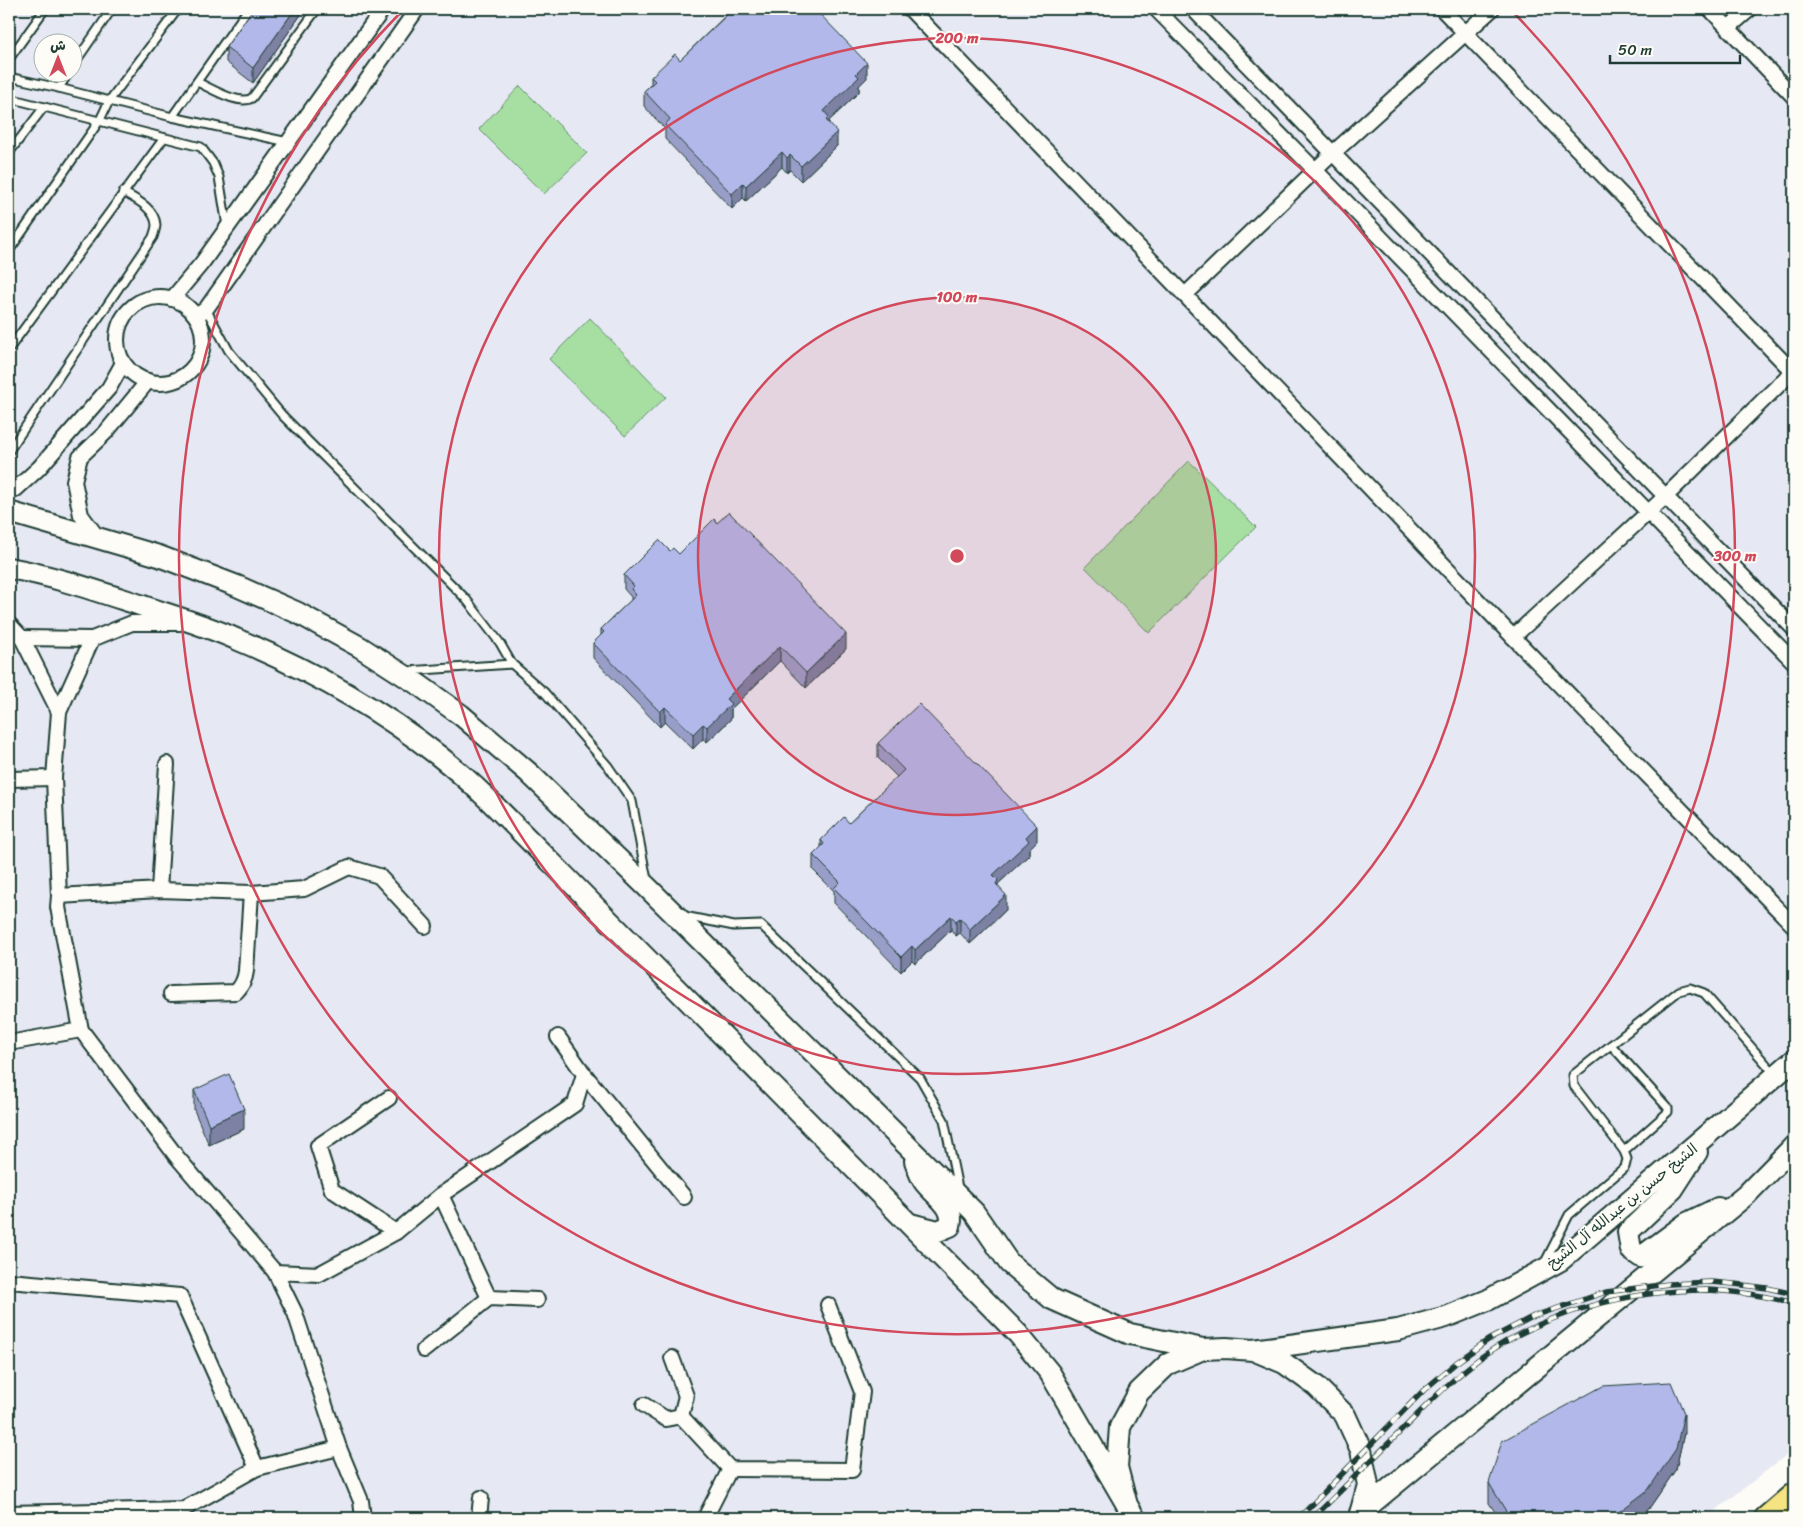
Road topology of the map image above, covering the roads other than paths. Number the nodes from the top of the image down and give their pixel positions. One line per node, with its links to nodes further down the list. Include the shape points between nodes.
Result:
1 (45, 9): 18 (lane)
2 (112, 9): 17 (lane)
3 (178, 9): 25 (lane)
4 (248, 9): 21 (lane)
5 (317, 9): 21 (lane, via 249,100 236,100)
6 (383, 9): 30 (street)
7 (417, 9): 39 (street)
8 (910, 9): 37 (street)
9 (1156, 9): 33 (street)
10 (1193, 9): 32 (street)
11 (1442, 9): 16 (street)
12 (1492, 9): 16 (street)
13 (1710, 9): 15 (street)
14 (1750, 9): 15 (street)
15 (1728, 28): 23 (street)
16 (1466, 33): 32 (street); 42 (street)
17 (82, 52)
18 (9, 59)
19 (9, 77): 22 (lane)
20 (63, 82): 22 (lane)
21 (197, 82): 27 (lane)
22 (59, 88): 25 (lane)
23 (1794, 97)
24 (9, 98): 26 (lane)
25 (110, 101): 27 (lane); 28 (lane)
26 (44, 107): 28 (lane); 31 (lane)
27 (172, 117): 30 (lane)
28 (100, 120): 29 (lane); 36 (lane)
29 (164, 138): 34 (lane); 35 (lane, via 201,147 213,163 219,177)
30 (288, 142): 35 (street)
31 (9, 153)
32 (1333, 153): 33 (street); 46 (street)
33 (1315, 170): 37 (street); 48 (street)
34 (123, 192): 40 (lane); 44 (lane, via 150,210 156,225 153,237)
35 (227, 226): 38 (street)
36 (9, 251)
37 (1185, 295): 54 (street)
38 (172, 299): 39 (street); 41 (street, via 144,300 123,317 117,337)
39 (201, 312): 43 (street, via 203,343 194,365 171,381); 58 (lane, via 282,415 466,599)
40 (9, 349)
41 (123, 363): 43 (street); 45 (street, via 109,388 39,468 16,489)
42 (1794, 371): 46 (street)
43 (148, 381): 49 (street, via 106,432 80,457 74,481 81,515)
44 (9, 451)
45 (9, 490)
46 (1666, 496): 48 (street); 53 (street)
47 (9, 512): 49 (street)
48 (1648, 512): 54 (street); 57 (street)
49 (98, 538): 59 (street, via 159,556 298,613)
50 (9, 568): 51 (street, via 93,589)
51 (193, 623): 56 (street, via 132,623); 88 (street, via 236,638 323,680 439,756 552,863)
52 (9, 624): 55 (street)
53 (1794, 629)
54 (1512, 637): 70 (street)
55 (22, 638): 56 (street); 60 (street)
56 (92, 639): 60 (street)
57 (1794, 662)
58 (512, 664): 59 (lane); 64 (lane, via 545,693 608,766 632,801)
59 (398, 672): 64 (street, via 461,715 498,746)
60 (59, 712): 62 (street)
61 (168, 764): 65 (street)
62 (54, 778): 63 (street); 67 (street)
63 (9, 779)
64 (648, 888): 68 (street)
65 (159, 890): 66 (street); 67 (street)
66 (251, 893): 69 (street, via 304,889 349,867 379,876); 71 (street, via 246,971 240,988 236,992)
67 (59, 896): 72 (street, via 58,907)
68 (675, 914): 82 (street); 87 (lane, via 734,926 761,925 920,1078 944,1120)
69 (425, 926)
70 (1794, 926)
71 (171, 994)
72 (81, 1030): 74 (street); 90 (street, via 177,1157)
73 (558, 1037): 77 (street)
74 (9, 1043)
75 (1611, 1045): 78 (lane, via 1679,992 1690,988 1704,993); 83 (lane, via 1573,1075 1574,1086); 83 (lane, via 1668,1108 1668,1112)
76 (1794, 1060): 78 (street, الشيخ حسن بن عبدالله آل الشيخ)
77 (584, 1074): 84 (street, via 575,1104); 86 (street)
78 (1776, 1076): 80 (street, الشيخ حسن بن عبدالله آل الشيخ)
79 (389, 1098): 89 (street, via 318,1146 332,1190)
80 (1708, 1135): 85 (street, via 1673,1189 1628,1232 1631,1250 1641,1256 1687,1223); 91 (street, الشيخ حسن بن عبدالله آل الشيخ, via 1560,1260)
81 (1794, 1146): 85 (street, الشيخ حسن بن عبدالله آل الشيخ)
82 (909, 1147): 87 (street); 88 (street, via 924,1182 948,1208 952,1219 950,1226 938,1231)
83 (1624, 1151): 91 (lane, via 1625,1167 1570,1215)
84 (441, 1195): 89 (street); 93 (street)
85 (1746, 1195): 110 (street, الشيخ حسن بن عبدالله آل الشيخ)
86 (684, 1197)
87 (960, 1198): 96 (street, via 974,1212 1010,1263 1052,1299 1130,1334)
88 (908, 1223): 108 (street, via 1039,1358)
89 (396, 1232): 90 (street, via 319,1274)
90 (275, 1272): 102 (street, via 295,1313)
91 (1540, 1272): 98 (street, الشيخ حسن بن عبدالله آل الشيخ, via 1488,1300 1446,1317 1398,1330)
92 (9, 1280): 103 (street, via 180,1296)
93 (489, 1298): 94 (street); 97 (street)
94 (536, 1300)
95 (828, 1305): 104 (street, via 862,1392 852,1470)
96 (1203, 1349): 98 (street, الشيخ حسن بن عبدالله آل الشيخ); 108 (street, الشيخ حسن بن عبدالله آل الشيخ, via 1168,1364 1139,1392 1120,1427 1117,1467)
97 (424, 1350)
98 (1253, 1350): 110 (street, الشيخ حسن بن عبدالله آل الشيخ, via 1284,1363 1316,1386 1345,1415 1362,1450 1368,1485)
99 (672, 1358): 101 (street, via 686,1396)
100 (644, 1405): 101 (street, via 666,1418)
101 (680, 1416): 104 (street)
102 (339, 1448): 103 (street); 111 (street, via 361,1501)
103 (257, 1468): 109 (street)
104 (730, 1469): 113 (street)
105 (1794, 1494): 114 (main road)
106 (481, 1498): 112 (street)
107 (9, 1513): 109 (street)
108 (1131, 1513)
109 (186, 1514)
110 (1359, 1516)
111 (363, 1518)
112 (479, 1518)
113 (705, 1518)
114 (1766, 1518)

